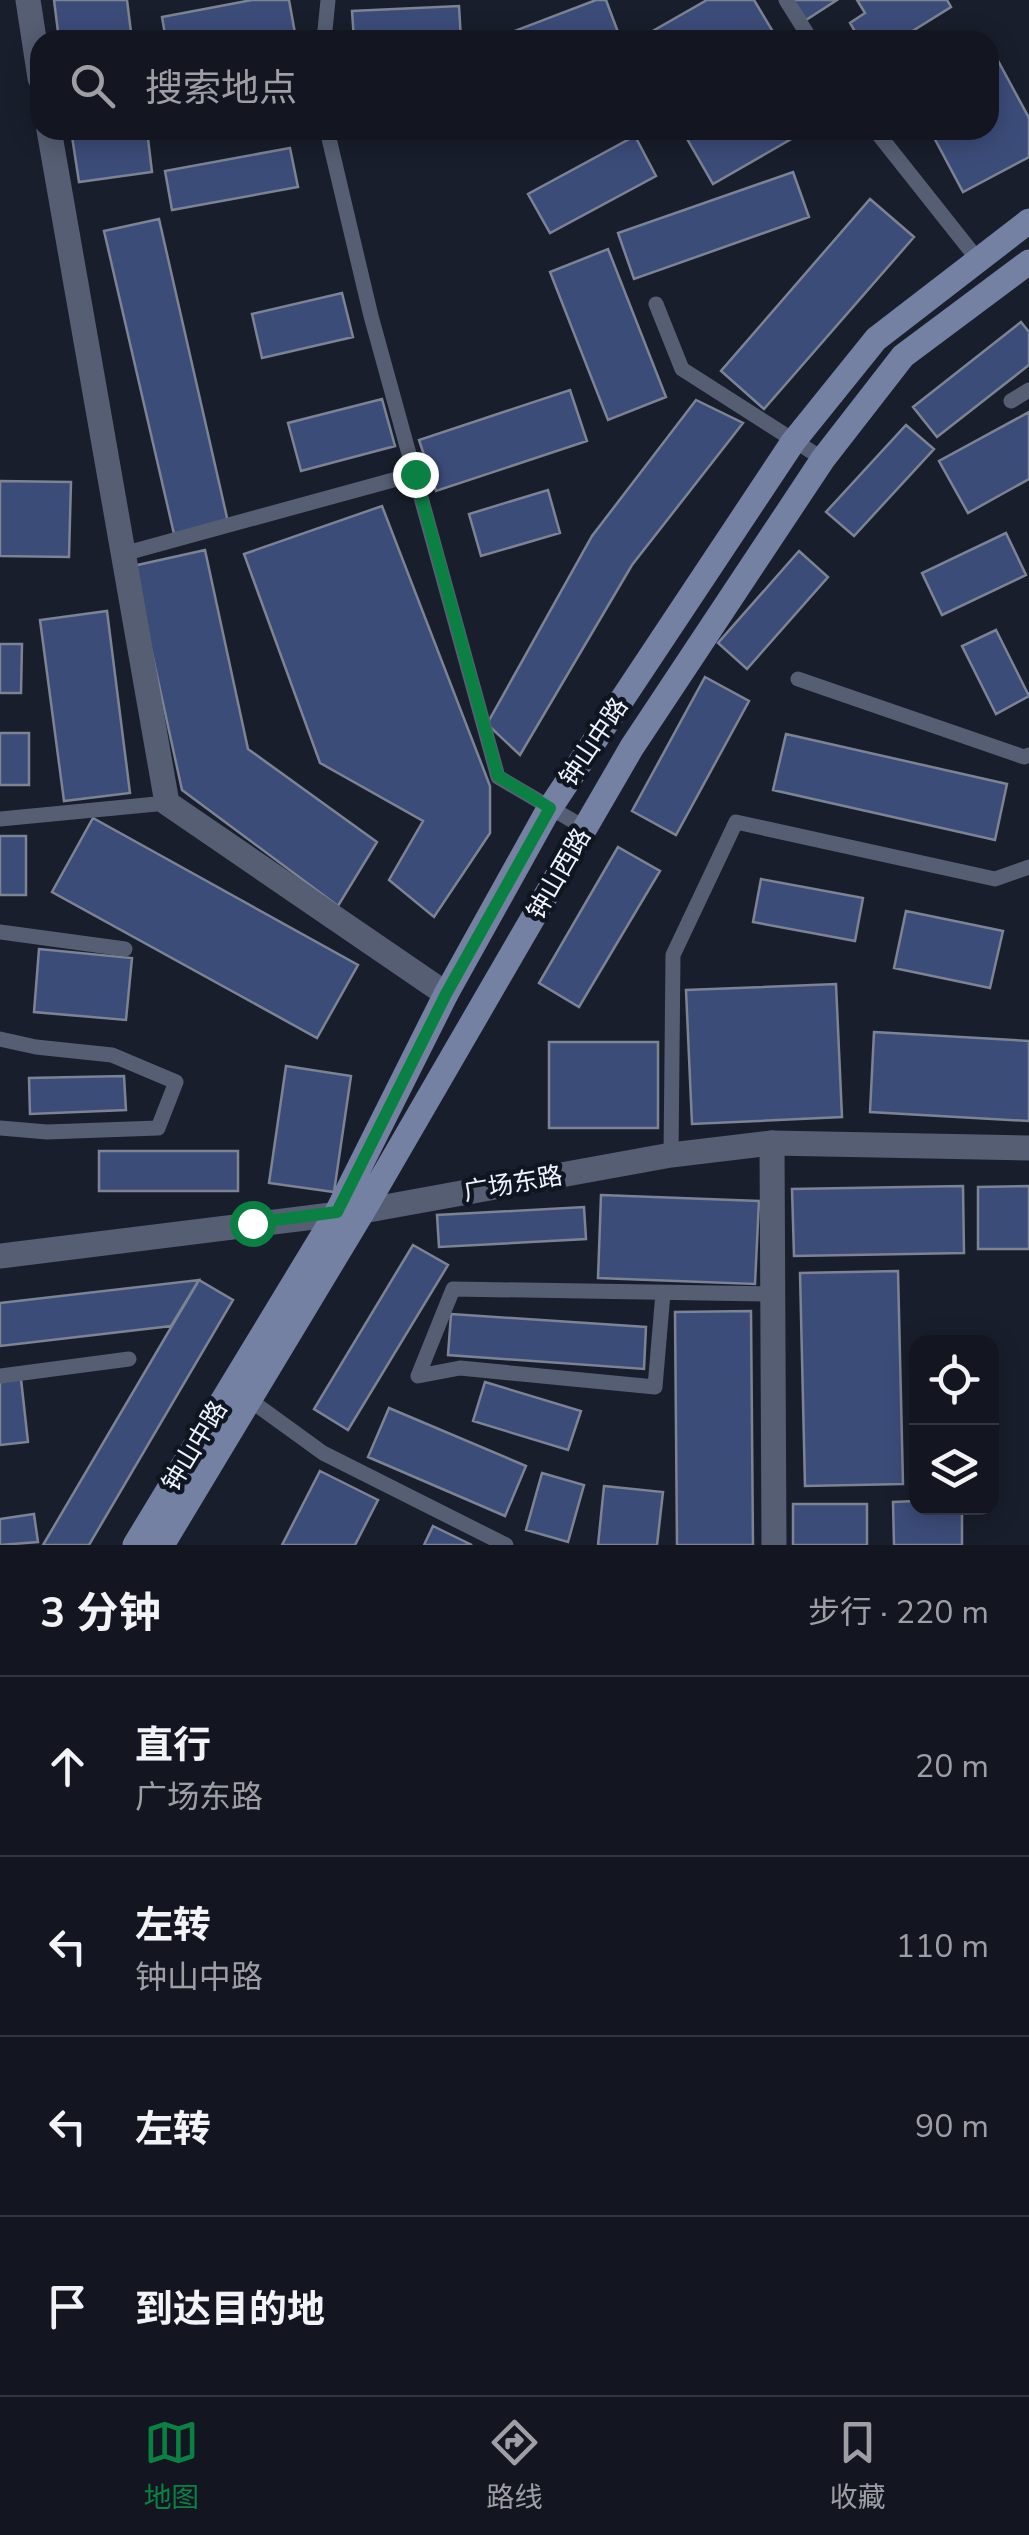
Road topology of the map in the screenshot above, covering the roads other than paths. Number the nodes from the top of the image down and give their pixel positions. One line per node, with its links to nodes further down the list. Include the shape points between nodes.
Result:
1 (28, 0): 4 (street)
2 (328, 0): 5 (lane)
3 (786, 0): 6 (lane)
4 (33, 30)
5 (325, 30)
6 (805, 30)
7 (51, 140): 19 (street)
8 (329, 140): 18 (lane)
9 (883, 140): 11 (lane)
10 (1029, 221): 11 (main road, 钟山中路)
11 (978, 260): 16 (main road, 钟山中路, via 876,339)
12 (1029, 262): 17 (main road, 钟山西路, via 903,356)
13 (656, 304): 16 (lane, via 682,369)
14 (1029, 390): 15 (lane)
15 (1011, 400)
16 (793, 442): 17 (lane); 23 (main road, 钟山中路)
17 (822, 460): 25 (main road, 钟山西路, via 632,747)
18 (415, 474): 19 (lane); 23 (lane, via 498,776)
19 (124, 554): 22 (street)
20 (798, 679): 21 (lane)
21 (1029, 755)
22 (167, 804): 24 (lane); 29 (street)
23 (550, 808): 25 (lane); 29 (main road, 钟山中路)
24 (0, 819)
25 (586, 828): 35 (main road, 钟山西路)
26 (1029, 868): 34 (lane, via 995,880 736,822 673,955)
27 (0, 932): 28 (lane)
28 (125, 948)
29 (446, 994): 36 (main road, 钟山中路)
30 (0, 1039): 31 (lane, via 112,1055 176,1082 158,1128)
31 (0, 1128)
32 (772, 1143): 33 (street, 广场东路); 34 (street, 广场东路); 39 (street)
33 (1029, 1148)
34 (671, 1155): 35 (street, 广场东路)
35 (363, 1211): 36 (street, 广场东路); 42 (main road, 钟山西路)
36 (337, 1212): 37 (street, 广场东路); 42 (main road, 钟山中路)
37 (0, 1256)
38 (662, 1292): 38 (lane, via 453,1289 418,1376 460,1368 654,1387); 39 (lane)
39 (772, 1294): 46 (street)
40 (130, 1359): 41 (lane)
41 (0, 1376)
42 (240, 1394): 43 (main road, 钟山中路); 44 (main road, 钟山西路); 45 (lane, via 323,1453)
43 (135, 1545)
44 (162, 1545)
45 (506, 1545)
46 (774, 1545)

